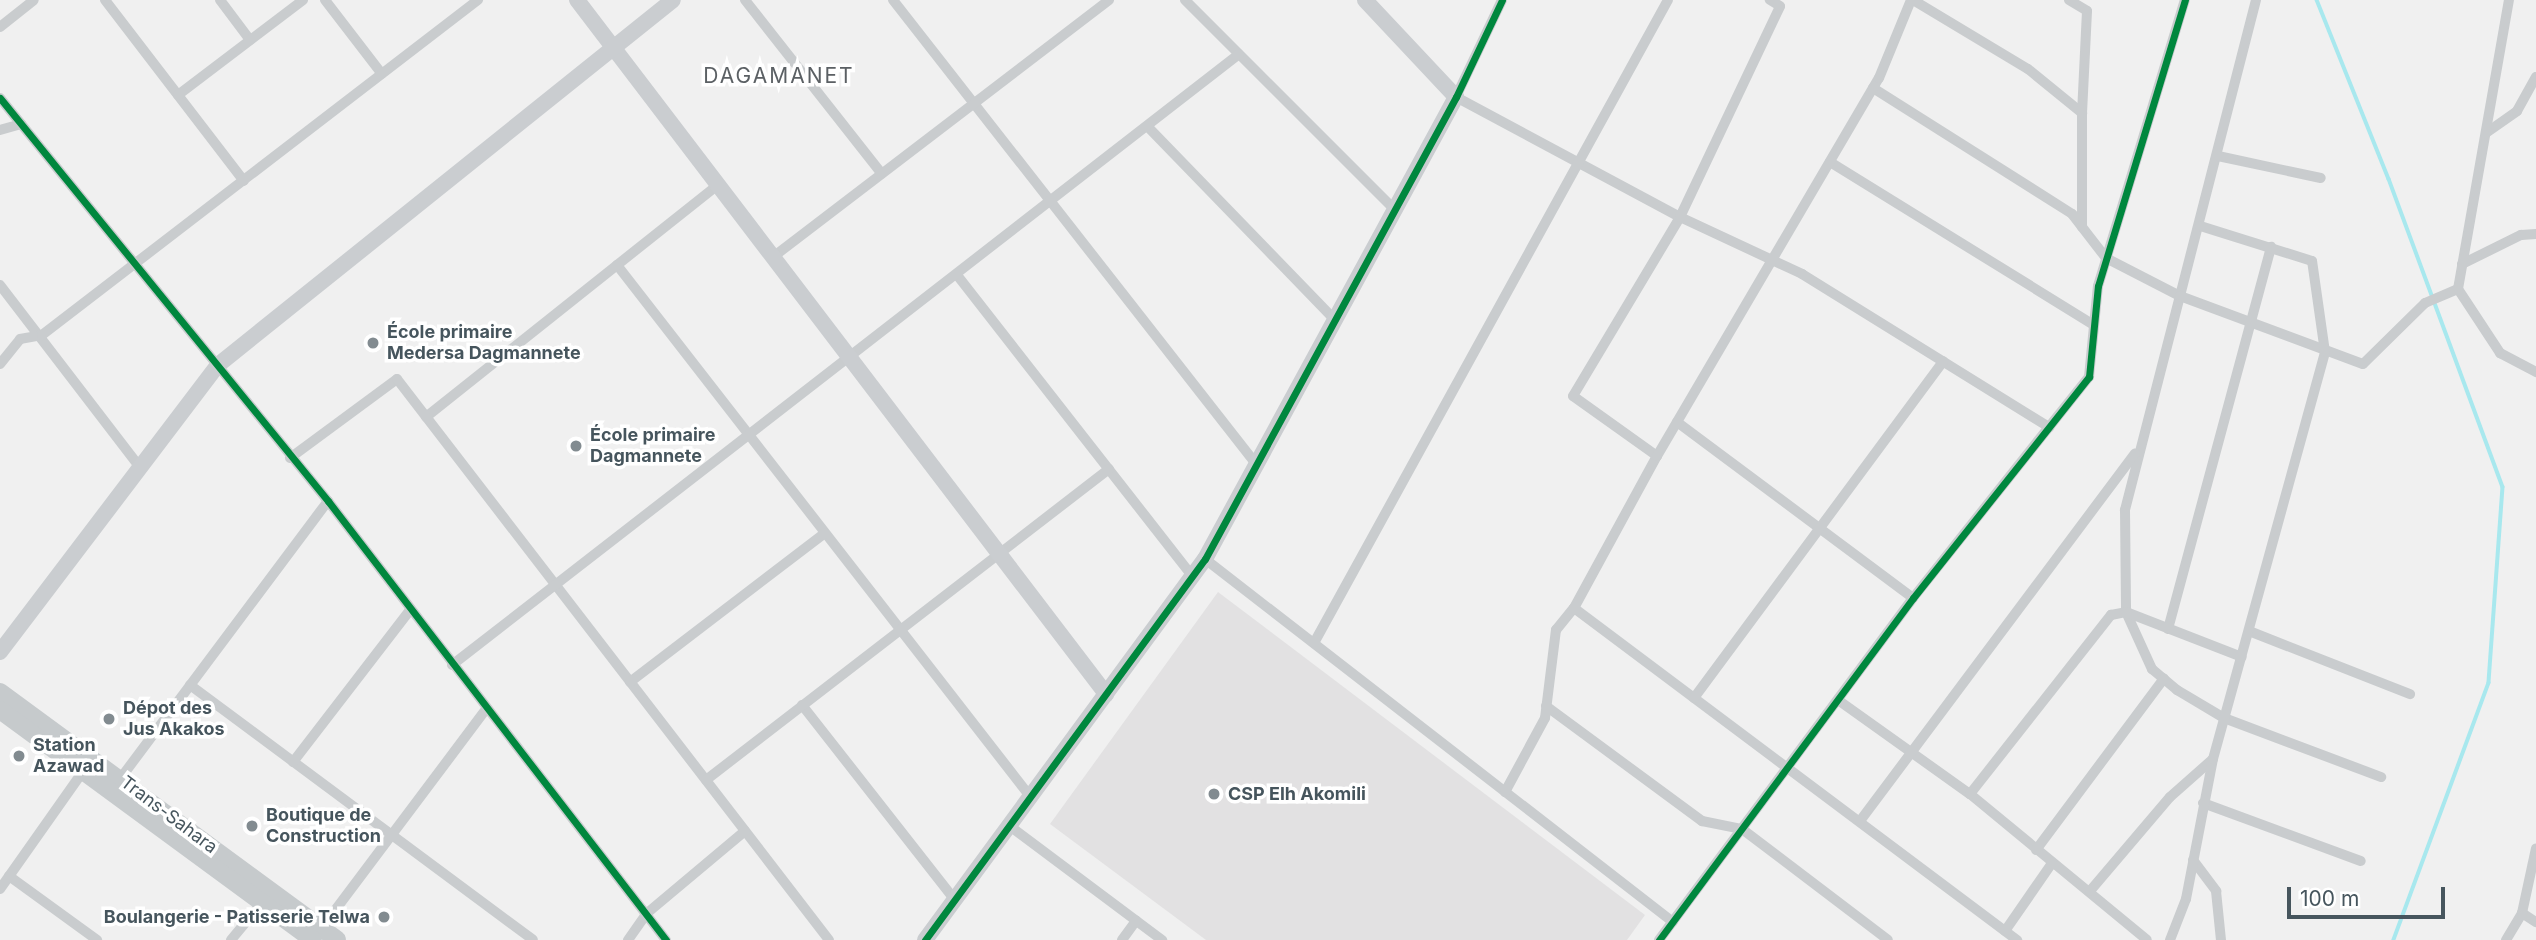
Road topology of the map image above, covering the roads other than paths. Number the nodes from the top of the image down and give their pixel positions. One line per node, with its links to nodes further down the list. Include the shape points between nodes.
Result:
1 (34, 0): 24 (street)
2 (105, 0): 31 (street)
3 (220, 0): 25 (street)
4 (303, 0): 25 (street)
5 (325, 0): 28 (street)
6 (478, 0): 28 (street)
7 (577, 0): 26 (street)
8 (673, 0): 26 (street)
9 (745, 0): 43 (street)
10 (1110, 0): 34 (street)
11 (1185, 0): 27 (street)
12 (1365, 0): 32 (street)
13 (1502, 0): 32 (street)
14 (1668, 0): 42 (street)
15 (1770, 0): 49 (street, via 1780,6)
16 (1912, 0): 30 (street); 35 (street, via 2028,69)
17 (2069, 0): 23 (street)
18 (2094, 0): 23 (street)
19 (2185, 0): 55 (street)
20 (2256, 0): 40 (street)
21 (2509, 0): 39 (street)
22 (899, 2): 34 (street)
23 (2087, 10): 35 (street)
24 (0, 27)
25 (250, 40): 31 (street)
26 (612, 46): 46 (street); 72 (street)
27 (1239, 54): 37 (street); 48 (street)
28 (382, 74): 45 (street)
29 (2536, 77): 39 (street, via 2517,111)
30 (1873, 88): 41 (street); 51 (street, via 2071,214)
31 (178, 95): 45 (street)
32 (1456, 97): 42 (street); 48 (street)
33 (0, 98): 36 (street)
34 (974, 104): 43 (street); 47 (street)
35 (2082, 113): 51 (street)
36 (22, 124): 38 (street); 57 (street)
37 (1148, 127): 47 (street); 64 (street)
38 (0, 130)
39 (2486, 133): 58 (street)
40 (2218, 156): 44 (street); 50 (street)
41 (1830, 162): 56 (street); 66 (street)
42 (1579, 163): 49 (street); 98 (street)
43 (882, 174): 54 (street)
44 (2321, 178)
45 (244, 181): 57 (street)
46 (718, 185): 54 (street); 59 (street)
47 (1051, 202): 60 (street); 81 (street)
48 (1395, 210): 64 (street)
49 (1679, 217): 56 (street); 79 (street, via 1573,396)
50 (2200, 226): 53 (street); 63 (street)
51 (2082, 227): 55 (street)
52 (2536, 234): 58 (street, via 2521,235)
53 (2271, 247): 65 (street); 68 (street, via 2312,261)
54 (773, 257): 69 (street)
55 (2106, 258): 63 (street); 66 (street)
56 (1774, 260): 70 (street); 75 (street)
57 (138, 263): 67 (street); 72 (street)
58 (2462, 264): 62 (street)
59 (617, 265): 74 (street); 77 (street)
60 (957, 275): 69 (street); 83 (street)
61 (0, 285): 67 (street)
62 (2458, 289): 68 (street, via 2425,303 2363,364); 73 (street, via 2500,353)
63 (2180, 296): 65 (street); 78 (street)
64 (1335, 320): 81 (street)
65 (2251, 324): 68 (street); 96 (street)
66 (2094, 326): 76 (street, via 2089,377)
67 (42, 335): 71 (street, via 20,339); 82 (street)
68 (2325, 352): 97 (street)
69 (850, 358): 77 (street); 87 (street)
70 (1943, 361): 76 (street); 85 (street)
71 (0, 364)
72 (218, 365): 80 (street); 82 (street)
73 (2536, 372)
74 (426, 417): 80 (street, via 397,379); 90 (street)
75 (1677, 422): 79 (street); 85 (street)
76 (2049, 427): 91 (street)
77 (749, 435): 86 (street); 90 (street)
78 (2139, 448): 94 (street, via 2125,510); 115 (street)
79 (1657, 456): 92 (street)
80 (290, 457): 84 (street)
81 (1256, 464): 88 (street)
82 (139, 467): 99 (street)
83 (1109, 469): 87 (street); 89 (street)
84 (328, 501): 93 (street); 104 (street)
85 (1820, 528): 91 (street); 108 (street)
86 (825, 533): 95 (street); 103 (street)
87 (999, 553): 95 (street); 106 (street)
88 (1205, 559): 89 (street); 98 (street)
89 (1192, 576): 106 (street)
90 (555, 585): 101 (street); 103 (street)
91 (1913, 597): 109 (street)
92 (1574, 608): 108 (street); 111 (street, via 1556,630)
93 (411, 610): 101 (street); 117 (street)
94 (2126, 612): 96 (street); 102 (street, via 2147,658); 124 (street, via 2111,615)
95 (901, 629): 110 (street); 125 (street)
96 (2168, 629): 100 (street)
97 (2249, 631): 100 (street); 107 (street)
98 (1314, 643): 123 (street)
99 (0, 652)
100 (2242, 657): 114 (street)
101 (452, 665): 112 (street)
102 (2164, 678): 114 (street); 133 (street)
103 (631, 682): 122 (street)
104 (190, 685): 117 (street); 121 (street)
105 (0, 692): 118 (main road, Trans-Sahara)
106 (1106, 694): 125 (street)
107 (2410, 694)
108 (1694, 698): 119 (street)
109 (1838, 700): 115 (street); 119 (street)
110 (802, 705): 122 (street); 141 (street)
111 (1546, 706): 123 (street, via 1545,718); 129 (street, via 1702,821)
112 (486, 709): 131 (street); 143 (street)
113 (0, 710): 118 (main road, Trans-Sahara)
114 (2224, 718): 116 (street); 120 (street)
115 (1913, 752): 124 (street); 127 (street)
116 (2213, 759): 126 (street); 139 (street, via 2170,797)
117 (293, 762): 131 (street)
118 (88, 766): 121 (main road, Trans-Sahara); 137 (street); 140 (main road, Trans-Sahara)
119 (1788, 768): 127 (street); 129 (street)
120 (2381, 777)
121 (120, 779): 140 (main road, Trans-Sahara)
122 (706, 780): 130 (street)
123 (1505, 792): 145 (street)
124 (1970, 794): 133 (street)
125 (1029, 795): 128 (street)
126 (2203, 803): 134 (street); 135 (street)
127 (1860, 821): 147 (street)
128 (1007, 824): 141 (street); 144 (street)
129 (1742, 829): 145 (street); 160 (street)
130 (745, 831): 143 (street); 155 (street)
131 (392, 836): 148 (street); 152 (street)
132 (2536, 848): 142 (street)
133 (2036, 850): 136 (street)
134 (2193, 860): 163 (street, via 2186,899); 164 (street, via 2216,891)
135 (2361, 861)
136 (2052, 863): 139 (street); 147 (street)
137 (9, 876): 138 (street); 149 (street)
138 (0, 888)
139 (2090, 891): 162 (street)
140 (266, 897): 148 (main road, Trans-Sahara); 150 (street)
141 (954, 900): 156 (street)
142 (2522, 913): 146 (street); 165 (street)
143 (646, 914): 153 (street); 154 (street)
144 (1136, 921): 157 (street); 158 (street)
145 (1673, 922): 159 (street)
146 (2536, 922)
147 (2005, 931): 161 (street)
148 (317, 934): 151 (main road, Trans-Sahara)
149 (97, 940)
150 (232, 940)
151 (337, 940)
152 (533, 940)
153 (628, 940)
154 (666, 940)
155 (829, 940)
156 (925, 940)
157 (1122, 940)
158 (1162, 940)
159 (1659, 940)
160 (1888, 940)
161 (2017, 940)
162 (2147, 940)
163 (2170, 940)
164 (2221, 940)
165 (2506, 940)

